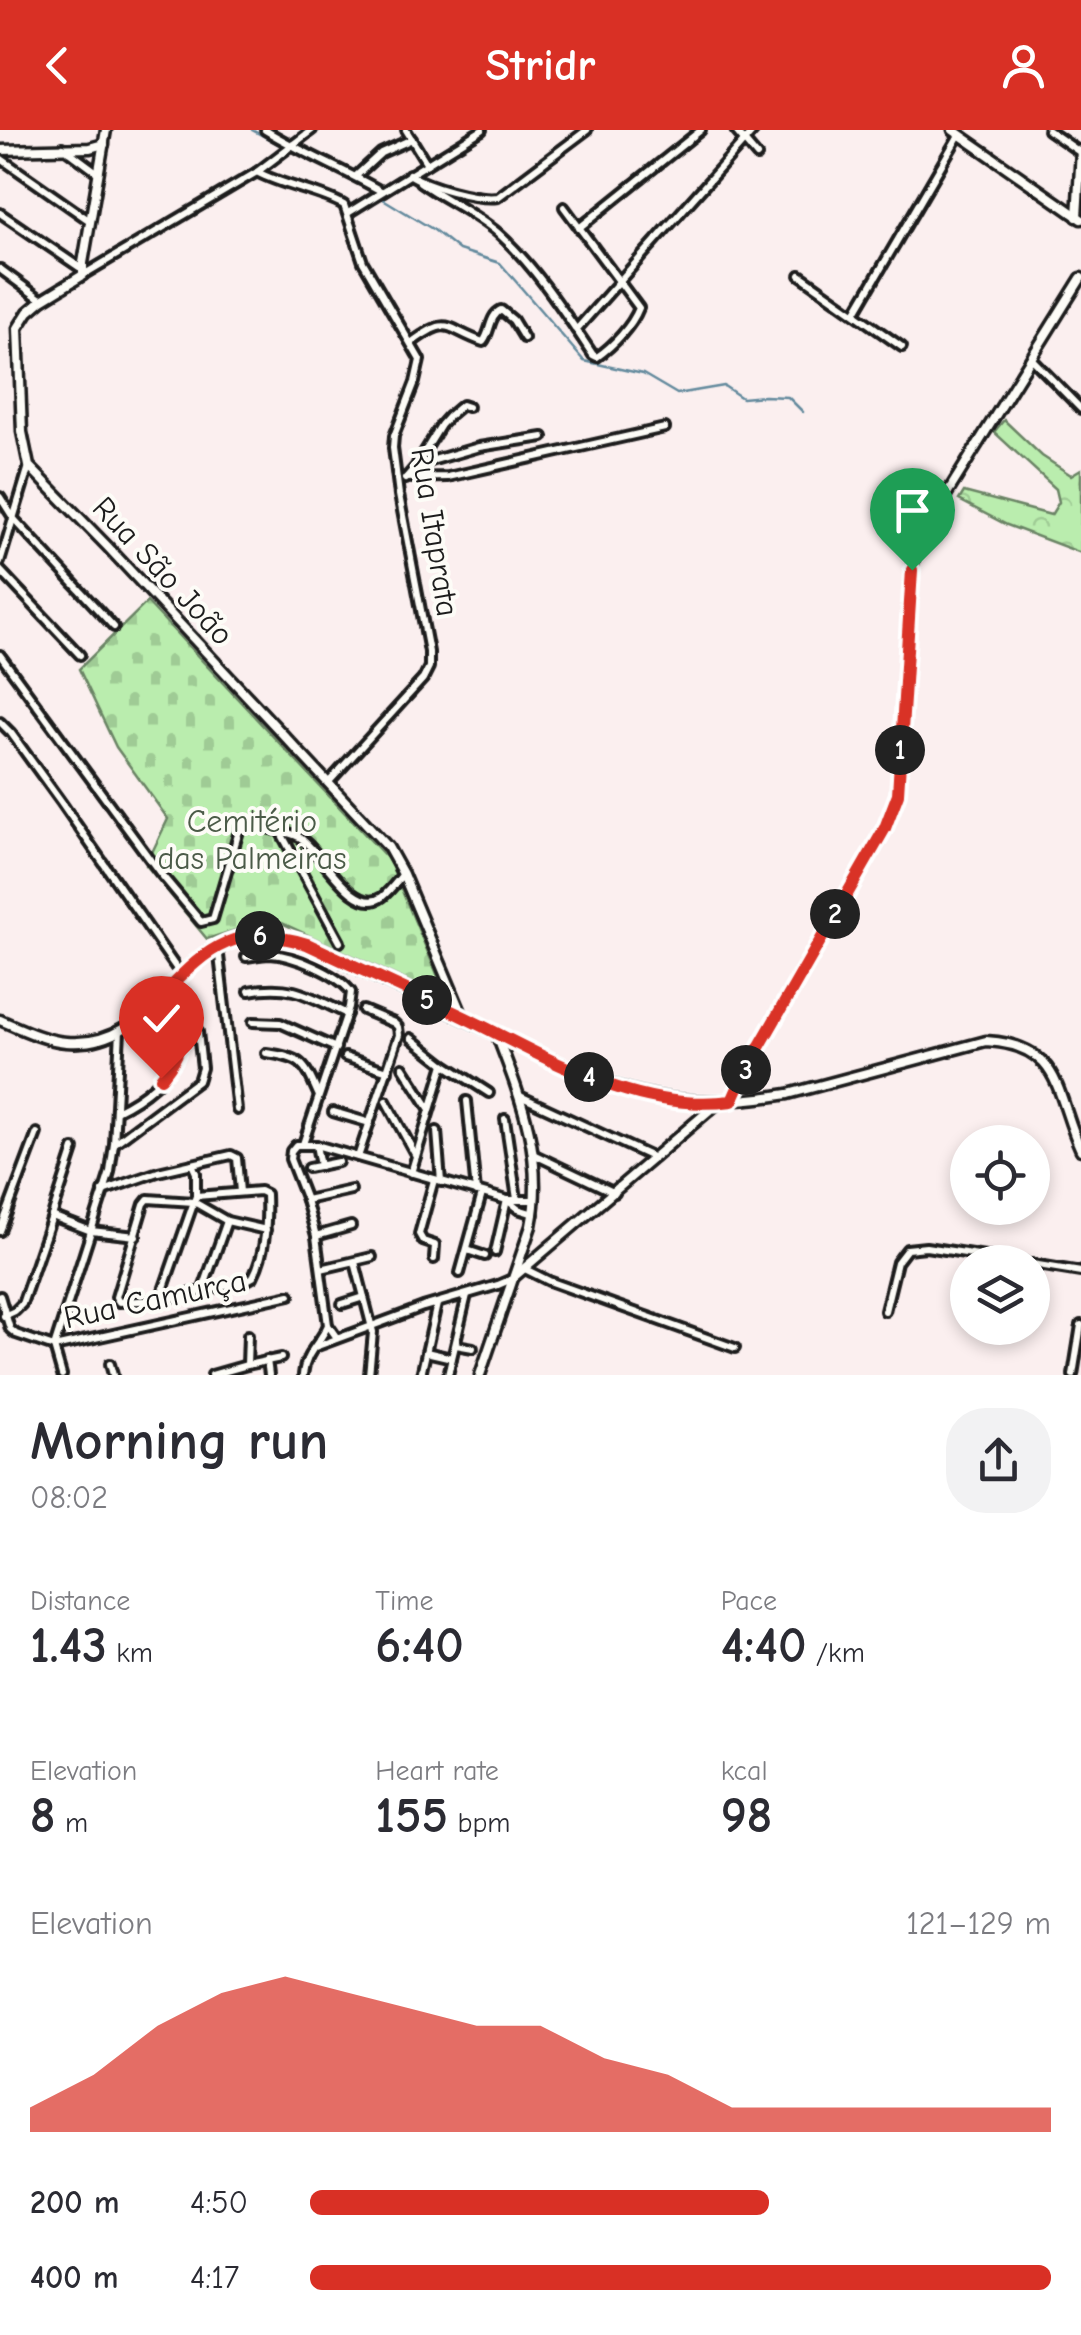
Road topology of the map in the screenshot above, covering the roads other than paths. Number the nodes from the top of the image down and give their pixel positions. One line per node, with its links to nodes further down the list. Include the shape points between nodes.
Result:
1 (106, 130): 17 (main road)
2 (265, 130): 13 (street)
3 (312, 130): 18 (street)
4 (406, 130): 14 (street)
5 (458, 130): 15 (street)
6 (482, 130): 15 (street)
7 (587, 130): 31 (street, via 498,197)
8 (701, 130): 39 (street)
9 (735, 130): 16 (street)
10 (754, 130): 16 (street)
11 (1048, 130): 22 (street)
12 (956, 132): 37 (main road); 46 (street)
13 (275, 133): 18 (street)
14 (412, 139): 26 (street); 30 (street, via 381,153)
15 (464, 140): 26 (street)
16 (744, 141): 23 (street); 44 (street)
17 (104, 144): 20 (main road); 25 (main road)
18 (290, 146): 27 (street); 30 (street)
19 (63, 147): 20 (main road); 21 (main road); 28 (street)
20 (90, 148): 25 (main road)
21 (0, 150)
22 (1081, 151): 32 (main road)
23 (757, 156)
24 (0, 158): 38 (street)
25 (102, 158): 28 (main road)
26 (427, 164): 29 (street)
27 (257, 172): 35 (street, via 334,200); 41 (street)
28 (98, 173): 38 (main road)
29 (409, 174): 31 (street); 33 (street)
30 (356, 176): 33 (street)
31 (420, 182): 47 (street, via 509,244)
32 (1080, 187): 37 (main road)
33 (382, 192): 35 (street)
34 (564, 208): 39 (street)
35 (348, 212): 49 (street, via 363,262)
36 (0, 213): 41 (street)
37 (1079, 218)
38 (90, 221): 41 (main road)
39 (579, 228): 44 (street)
40 (0, 269): 45 (street)
41 (83, 272): 45 (main road)
42 (800, 275): 46 (street)
43 (1081, 278): 51 (main road)
44 (620, 282): 47 (street); 47 (street, via 638,304 636,316 601,356 593,355)
45 (42, 300): 57 (main road, via 18,328)
46 (855, 313): 50 (street)
47 (576, 330)
48 (524, 338): 49 (street, via 500,310 483,342 442,325)
49 (411, 343): 59 (street, Rua Itaprata, via 420,366 394,436)
50 (902, 347)
51 (1032, 359): 53 (street); 97 (main road, via 913,560 898,794 891,817)
52 (468, 408): 56 (street, via 462,405 448,416)
53 (1081, 409)
54 (665, 428): 58 (street, via 448,477)
55 (543, 438): 56 (street)
56 (417, 465): 58 (street)
57 (29, 466): 61 (street); 68 (main road, Rua São João)
58 (406, 478): 59 (street)
59 (398, 487): 68 (street, Rua Itaprata, via 429,667)
60 (0, 497): 61 (street)
61 (14, 520): 62 (street); 64 (street)
62 (0, 562)
63 (0, 570): 66 (street)
64 (114, 628)
65 (0, 655): 69 (street, via 201,922 213,919 242,826)
66 (80, 656)
67 (0, 722): 74 (street)
68 (328, 783): 70 (main road, Rua São João, via 388,847)
69 (281, 833): 70 (street, via 303,840 362,900 381,898); 71 (street)
70 (403, 874): 79 (main road, Rua São João)
71 (340, 942)
72 (218, 945): 74 (main road); 79 (main road, via 258,936 307,944); 100 (street)
73 (246, 957): 78 (street, via 290,957 342,982 351,992)
74 (181, 975): 76 (main road)
75 (249, 991): 78 (street, via 293,989)
76 (163, 994): 82 (main road); 101 (street, via 177,1054 152,1088)
77 (363, 1010): 91 (street, via 398,1027)
78 (347, 1014): 86 (street)
79 (463, 1017): 84 (main road)
80 (0, 1020): 82 (main road, via 68,1042)
81 (253, 1022): 86 (street, via 280,1023)
82 (120, 1031): 101 (street)
83 (198, 1032): 107 (street, via 198,1080)
84 (496, 1033): 94 (main road); 98 (main road, via 618,1088)
85 (411, 1038): 89 (street)
86 (336, 1048): 93 (street)
87 (266, 1053): 93 (street, via 307,1068)
88 (345, 1057): 91 (street)
89 (444, 1064): 92 (street); 99 (street)
90 (402, 1067): 99 (street)
91 (388, 1070): 104 (street)
92 (490, 1093)
93 (319, 1096): 108 (street)
94 (520, 1096): 112 (main road); 115 (street)
95 (386, 1100): 114 (street)
96 (467, 1101): 126 (street)
97 (732, 1101): 98 (main road); 111 (main road, via 788,1094 1000,1042 1047,1066)
98 (719, 1102): 115 (main road)
99 (429, 1109): 114 (street)
100 (236, 1110)
101 (115, 1112): 107 (street)
102 (334, 1112): 104 (street)
103 (505, 1119): 128 (street)
104 (370, 1123): 113 (street)
105 (437, 1131): 121 (street)
106 (36, 1134): 136 (street)
107 (114, 1144): 123 (street)
108 (301, 1144): 109 (street); 129 (street, via 290,1159)
109 (316, 1145): 113 (street); 118 (street)
110 (74, 1149): 133 (street)
111 (1081, 1150)
112 (534, 1155): 125 (street); 131 (main road)
113 (358, 1157): 120 (street)
114 (416, 1157): 120 (street)
115 (654, 1158): 125 (main road)
116 (338, 1162): 118 (street)
117 (192, 1164): 123 (street); 124 (street, via 234,1156); 127 (street)
118 (320, 1166): 119 (street)
119 (308, 1168)
120 (411, 1173): 121 (street)
121 (437, 1181): 126 (street); 146 (street, via 419,1234 435,1245)
122 (351, 1190): 129 (street)
123 (103, 1191): 137 (street)
124 (240, 1192): 127 (street); 138 (street, via 264,1193)
125 (614, 1192): 150 (main road)
126 (479, 1193): 130 (street); 141 (street)
127 (195, 1199): 134 (street); 139 (street, via 146,1201); 159 (street)
128 (518, 1199): 130 (street); 131 (street)
129 (306, 1200): 140 (street)
130 (507, 1200): 132 (street); 143 (street)
131 (535, 1200): 132 (main road)
132 (534, 1214): 153 (main road)
133 (52, 1216): 137 (street); 163 (street, via 22,1304)
134 (227, 1222): 138 (street); 154 (street)
135 (351, 1226): 140 (street)
136 (0, 1230)
137 (91, 1230): 139 (street); 171 (street)
138 (266, 1230): 154 (street, via 253,1277)
139 (136, 1236): 159 (street, via 117,1301)
140 (316, 1236): 149 (street)
141 (467, 1250): 144 (street); 152 (street)
142 (950, 1251): 162 (street, via 908,1249)
143 (494, 1252)
144 (485, 1256)
145 (372, 1258): 147 (street)
146 (434, 1259)
147 (354, 1262): 149 (street); 158 (street)
148 (1050, 1267): 151 (street)
149 (321, 1269): 164 (street)
150 (525, 1269): 153 (main road); 173 (street)
151 (1081, 1272)
152 (460, 1273)
153 (512, 1279): 155 (street); 188 (main road)
154 (203, 1290): 159 (street)
155 (468, 1294): 160 (street); 169 (street)
156 (290, 1295): 171 (street, Rua Camurça)
157 (0, 1296): 163 (street)
158 (364, 1298): 161 (street); 165 (street)
159 (160, 1300)
160 (437, 1302): 165 (street); 174 (street)
161 (342, 1304)
162 (885, 1311)
163 (4, 1316): 171 (street, Rua Camurça, via 16,1334)
164 (328, 1325): 168 (street); 170 (street)
165 (371, 1326): 168 (street); 185 (street)
166 (1081, 1326): 189 (street)
167 (248, 1335): 179 (street)
168 (337, 1338): 170 (street)
169 (456, 1345): 172 (street); 176 (street)
170 (316, 1346): 184 (street)
171 (54, 1347): 180 (street)
172 (473, 1348)
173 (735, 1348)
174 (426, 1352): 176 (street); 186 (street)
175 (282, 1358): 177 (street)
176 (452, 1358): 187 (street)
177 (268, 1360): 179 (street); 183 (street)
178 (110, 1364): 181 (street)
179 (247, 1364): 182 (street)
180 (62, 1375)
181 (113, 1375)
182 (212, 1375)
183 (269, 1375)
184 (302, 1375)
185 (369, 1375)
186 (421, 1375)
187 (448, 1375)
188 (480, 1375)
189 (1073, 1375)

